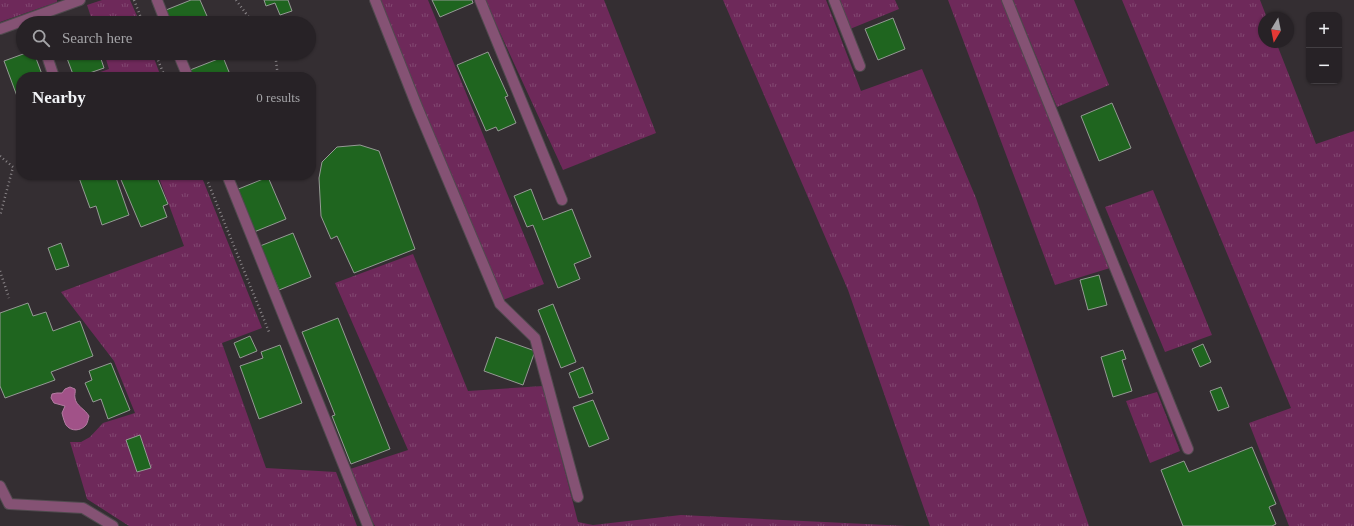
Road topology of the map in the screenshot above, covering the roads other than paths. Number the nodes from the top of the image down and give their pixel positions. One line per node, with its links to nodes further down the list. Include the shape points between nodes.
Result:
1 (80, 0): 7 (street)
2 (157, 0): 8 (street)
3 (375, 0): 20 (street, via 500,304 534,338)
4 (480, 0): 17 (street)
5 (834, 0): 13 (street)
6 (1007, 0): 18 (street)
7 (44, 16)
8 (163, 16)
9 (16, 25): 10 (street)
10 (0, 29)
11 (48, 60): 14 (street)
12 (181, 60): 15 (street)
13 (860, 66)
14 (52, 72)
15 (186, 72)
16 (229, 180): 22 (street)
17 (562, 200)
18 (1188, 449)
19 (0, 486): 21 (street, via 9,504 83,508)
20 (578, 497)
21 (113, 526)
22 (368, 526)

